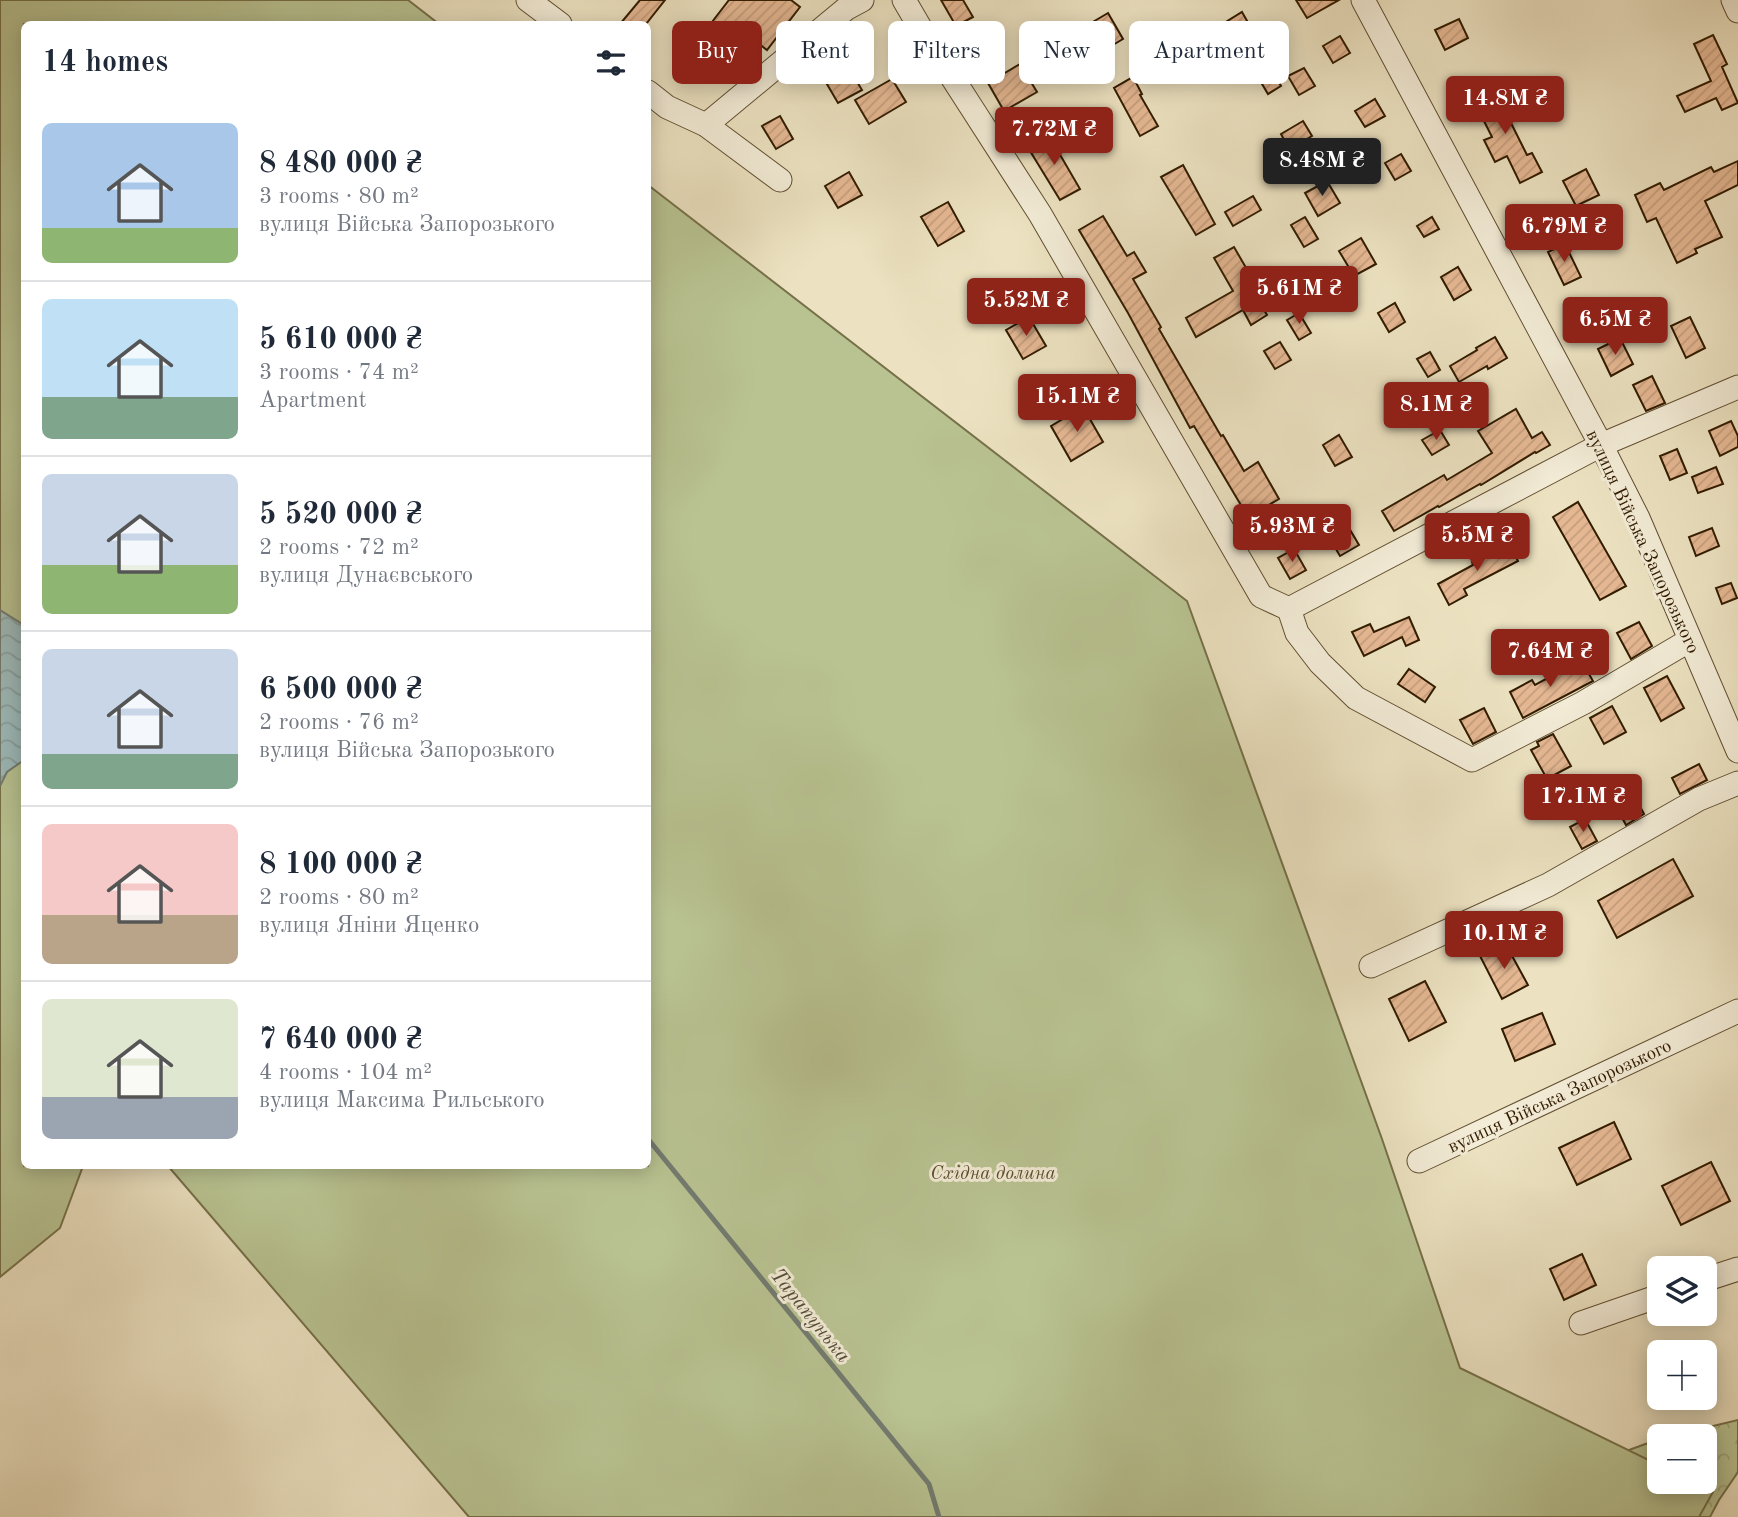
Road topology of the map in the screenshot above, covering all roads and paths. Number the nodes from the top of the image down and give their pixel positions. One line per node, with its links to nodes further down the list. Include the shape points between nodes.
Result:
1 (528, 0): 7 (street)
2 (904, 0): 13 (street, via 1040,214 1261,596)
3 (1363, 0): 12 (street, вулиця Війська Запорозького)
4 (1733, 0): 6 (street)
5 (849, 3): 9 (street)
6 (1738, 11)
7 (556, 21)
8 (651, 94): 9 (street)
9 (706, 125): 10 (street)
10 (780, 180)
11 (1738, 387): 12 (street)
12 (1601, 446): 13 (street); 14 (street, вулиця Війська Запорозького, via 1638,518)
13 (1289, 609): 14 (street, via 1297,633 1356,698 1472,760 1583,703)
14 (1690, 640): 15 (street, вулиця Війська Запорозького)
15 (1738, 751)
16 (1738, 783): 17 (street, via 1699,799 1548,884)
17 (1371, 966)
18 (1738, 1011): 19 (street, вулиця Війська Запорозького)
19 (1419, 1161)
20 (1738, 1269): 21 (street)
21 (1717, 1276)
22 (1647, 1300): 23 (street)
23 (1581, 1323)

